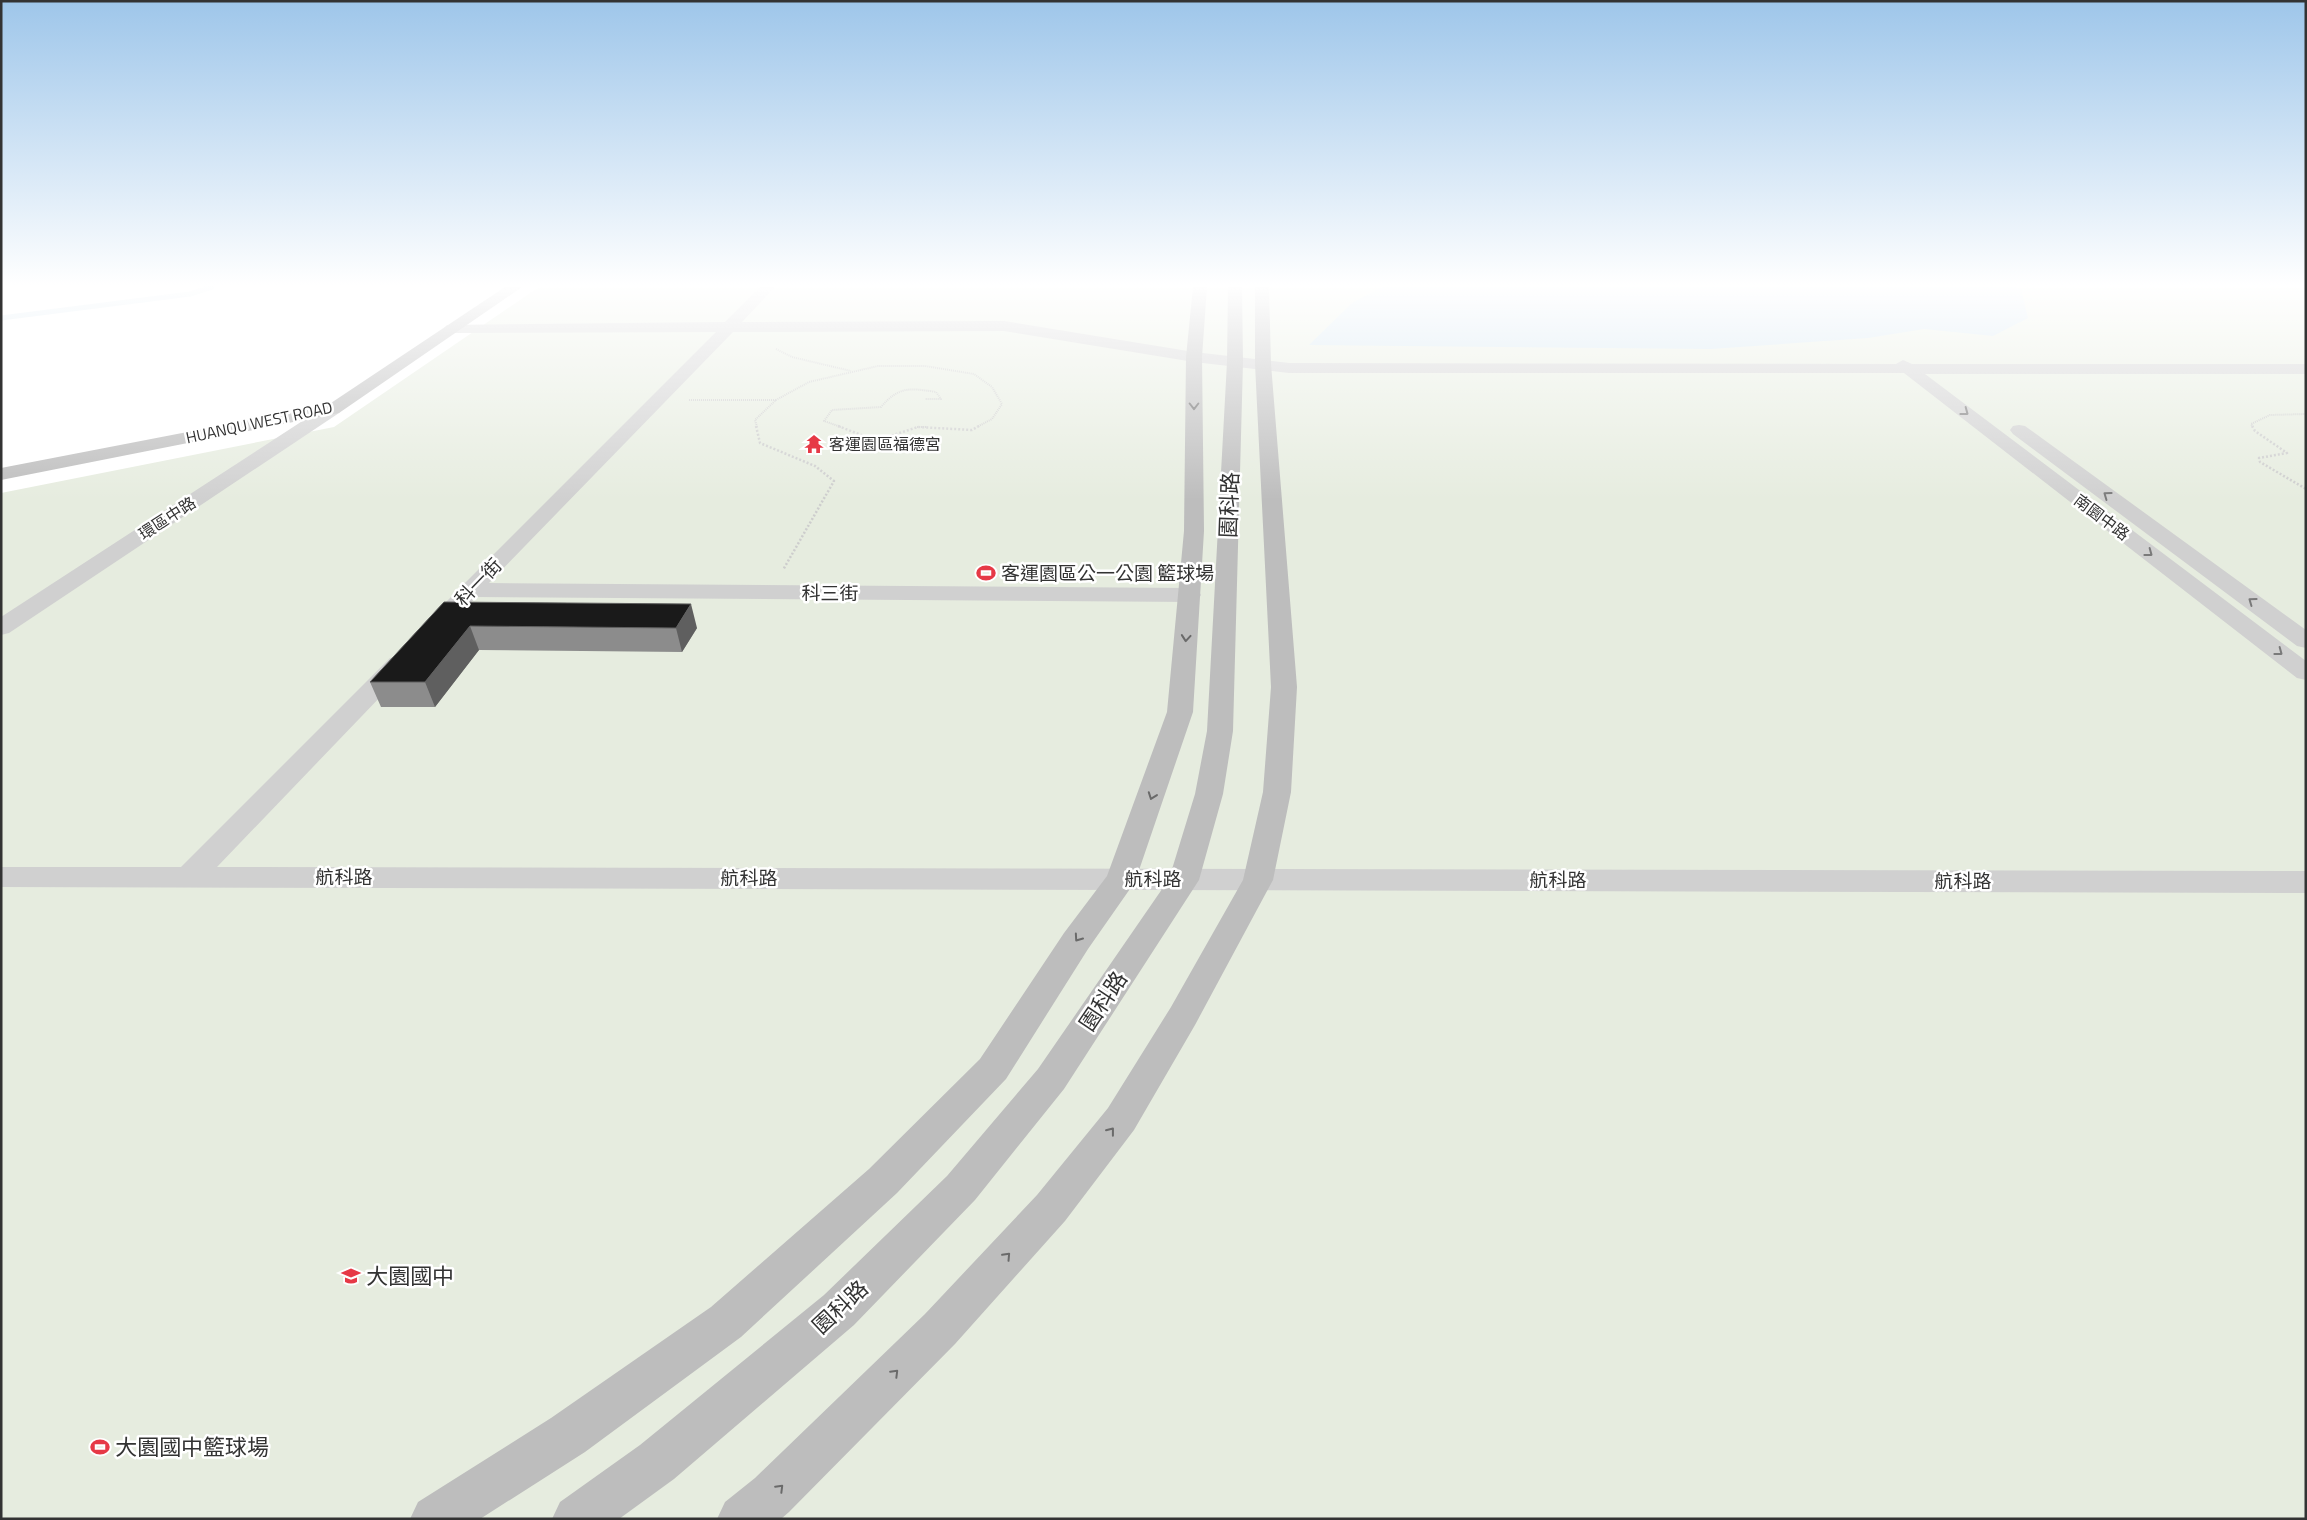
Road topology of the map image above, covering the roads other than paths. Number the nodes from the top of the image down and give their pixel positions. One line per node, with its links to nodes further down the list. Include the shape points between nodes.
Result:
1 (1194, 357): 14 (street, one-way to 14, via 1194,530)
2 (408, 358): 11 (street, HUANQU WEST ROAD)
3 (698, 358): 13 (street, 科一街)
4 (1203, 358): 8 (street)
5 (1248, 358): 8 (street, 園科路)
6 (1250, 358): 8 (street)
7 (2306, 362): 9 (street)
8 (1249, 363): 9 (street, via 1289,368 1427,369); 21 (street, 園科路, via 1220,730 1209,794); 22 (street, via 1284,687 1277,792)
9 (1917, 365): 10 (street); 16 (street, 南園中路, one-way to 9); 17 (street, 南園中路, one-way to 17)
10 (2306, 369)
11 (333, 409): 12 (street, HUANQU WEST ROAD); 15 (street, 環區中路)
12 (1, 474)
13 (470, 590): 14 (street, 科三街); 19 (street, 科一街)
14 (1190, 595): 20 (street, one-way to 20, via 1180,712)
15 (1, 628)
16 (2306, 641)
17 (2306, 673)
18 (1, 877): 19 (street, 航科路)
19 (190, 877): 20 (street, 航科路)
20 (1121, 879): 21 (street, 航科路); 24 (street, one-way to 24, via 1076,941 993,1069 884,1181 726,1322 568,1435)
21 (1184, 880): 22 (street, 航科路); 25 (street, 園科路, via 1051,1079 961,1188 839,1310 658,1462)
22 (1258, 880): 23 (street, 航科路); 26 (street, one-way to 22, via 772,1495 940,1329 1051,1208 1121,1119 1183,1016)
23 (2306, 882)
24 (435, 1519)
25 (577, 1519)
26 (742, 1519)

